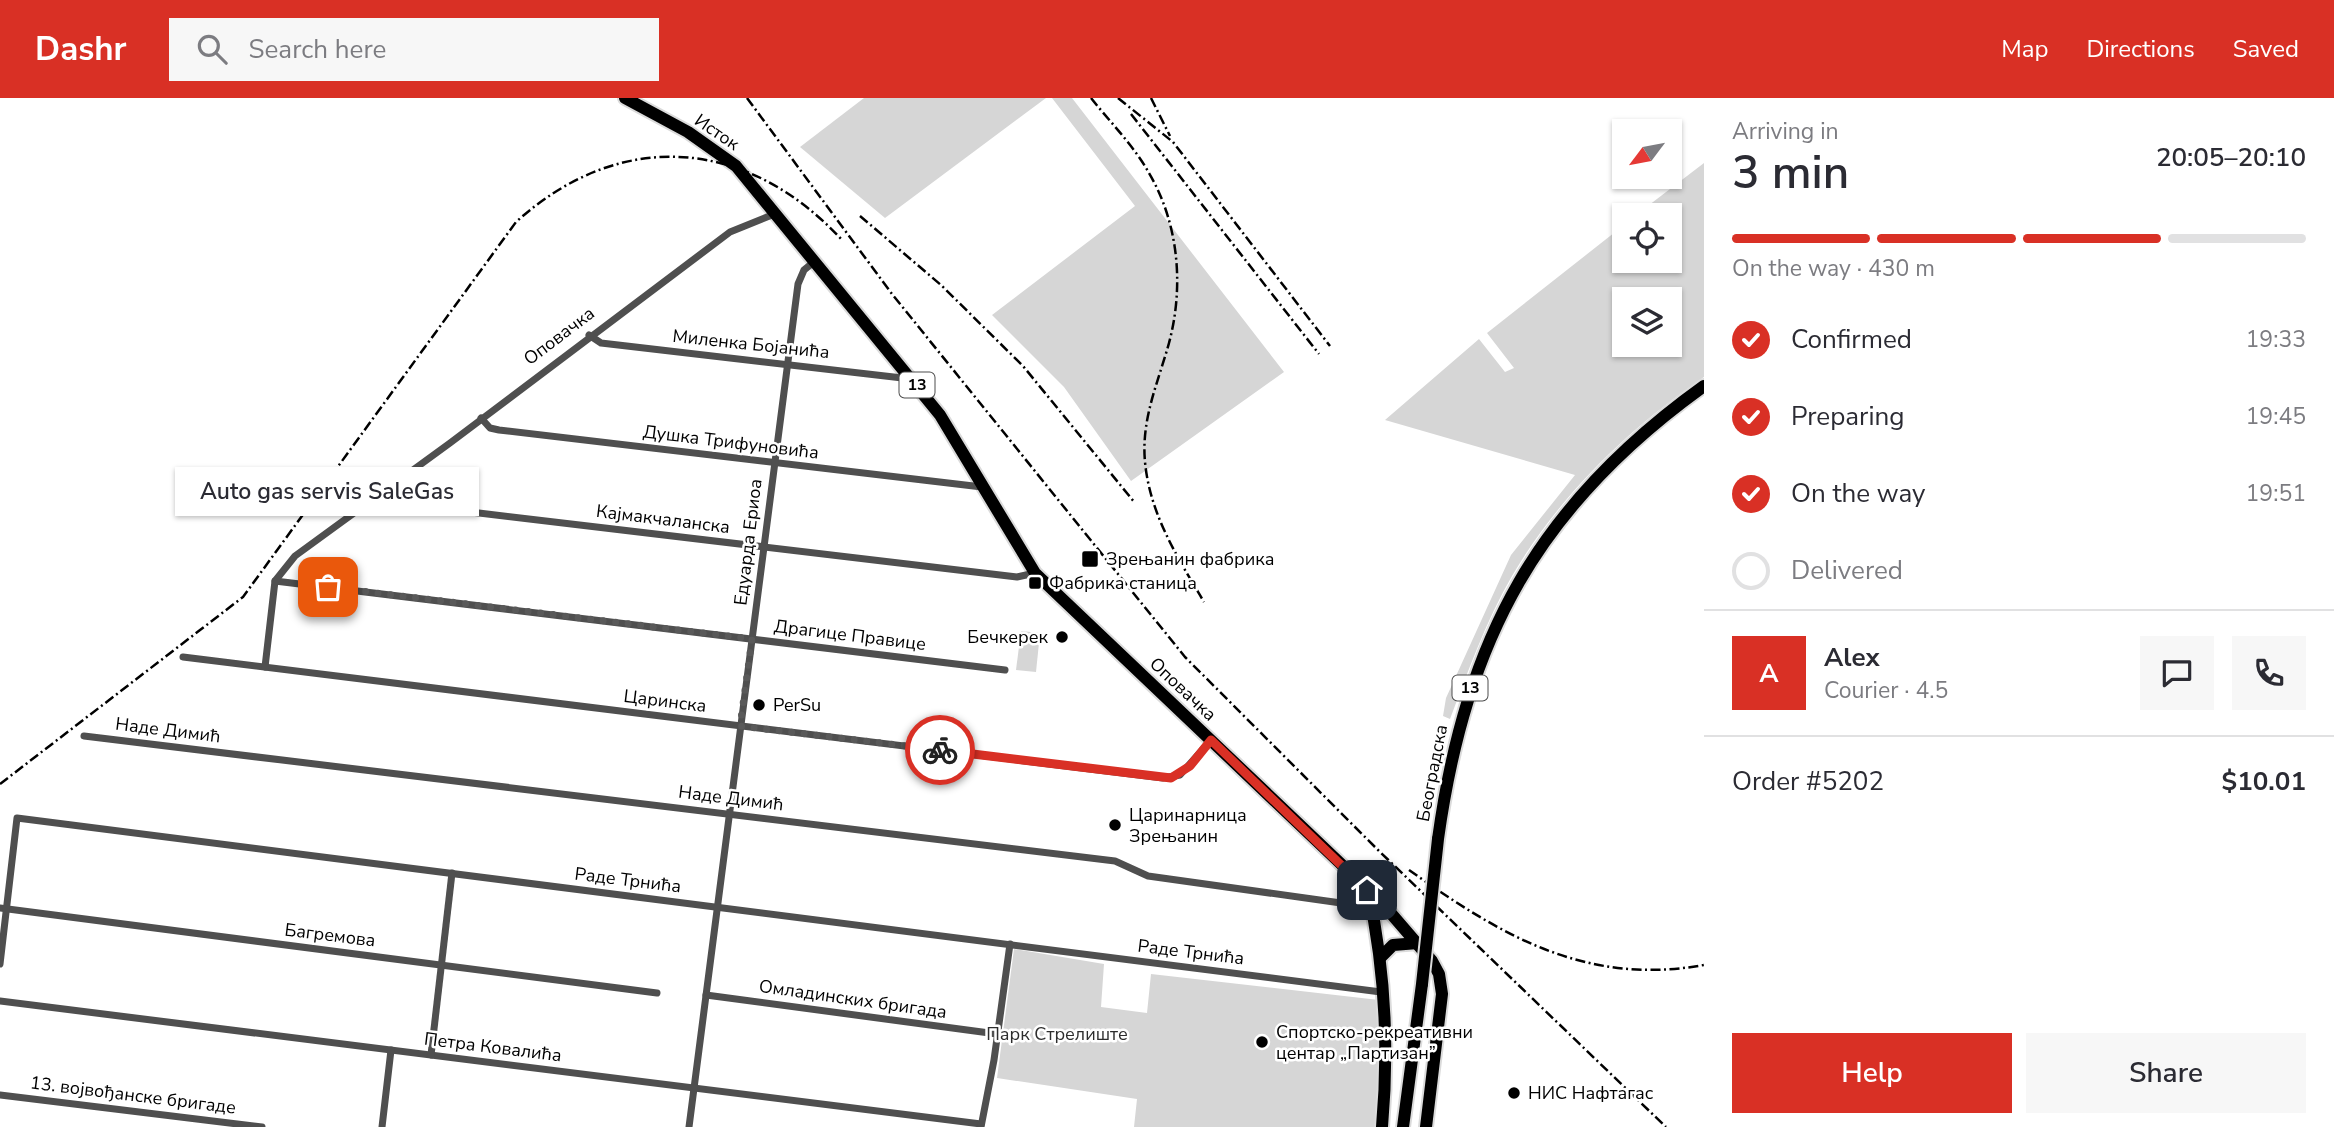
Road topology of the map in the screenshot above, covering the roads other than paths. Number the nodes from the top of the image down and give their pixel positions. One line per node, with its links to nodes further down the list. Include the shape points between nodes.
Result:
1 (625, 98): 2 (main road, Исток / 13, via 724,156)
2 (777, 212): 3 (main road, 13); 4 (street, Оповачка, via 730,232)
3 (816, 260): 5 (street, Едуарда Ериоа, via 804,270 798,284); 6 (main road, 13)
4 (589, 335): 5 (street, Миленка Бојанића, via 601,344); 8 (street, Оповачка)
5 (787, 363): 6 (street, Миленка Бојанића); 9 (street, Едуарда Ериоа)
6 (912, 379): 10 (main road, 13, via 940,415)
7 (1704, 386): 46 (main road, Београдска / 13, bridge, via 1605,468 1559,521 1490,638 1466,699 1450,763)
8 (481, 418): 9 (street, Душка Трифуновића, via 499,430); 11 (street, Оповачка)
9 (774, 463): 10 (street, Душка Трифуновића); 12 (street, Едуарда Ериоа)
10 (982, 487): 13 (main road, 13)
11 (370, 500): 12 (street, Кајмакчаланска); 14 (street, Оповачка, via 295,556)
12 (764, 547): 13 (street, Кајмакчаланска, via 1017,577); 15 (street, Едуарда Ериоа)
13 (1035, 573): 21 (main road, Оповачка / 13)
14 (275, 581): 15 (street, Драгице Правице); 17 (street)
15 (752, 639): 18 (street, Драгице Правице); 19 (street, Едуарда Ериоа)
16 (183, 657): 17 (street, Царинска)
17 (265, 667): 19 (street, Царинска)
18 (1005, 670)
19 (740, 726): 21 (street, Царинска, via 1163,778 1180,775); 22 (street, Едуарда Ериоа)
20 (85, 736): 22 (street, Наде Димић)
21 (1211, 740): 24 (main road, Оповачка / 13)
22 (729, 814): 24 (street, Наде Димић, via 1115,861 1148,876 1341,903); 25 (street, Едуарда Ериоа)
23 (452, 873): 25 (street, Раде Трнића); 26 (street, Раде Трнића, via 17,818); 31 (street)
24 (1368, 894): 27 (main road, 13); 29 (main road)
25 (717, 907): 28 (street, Раде Трнића); 34 (street, Едуарда Ериоа)
26 (3, 909): 30 (street, Раде Трнића); 31 (street, Багремова)
27 (1418, 943): 29 (main road, via 1393,946); 47 (main road, 13, via 1439,974 1442,994)
28 (1010, 944): 32 (street, Раде Трнића); 36 (street)
29 (1381, 957): 32 (main road)
30 (0, 964)
31 (441, 965): 33 (street, Багремова); 38 (street)
32 (1381, 992): 45 (main road, via 1387,1070)
33 (657, 993)
34 (706, 995): 36 (street, Омладинских бригада); 39 (street, Едуарда Ериоа)
35 (0, 1001): 37 (street, Петра Ковалића)
36 (997, 1034): 41 (street)
37 (391, 1050): 38 (street, Петра Ковалића); 43 (street)
38 (431, 1055): 39 (street, Петра Ковалића)
39 (694, 1088): 41 (street, Петра Ковалића); 44 (street, Едуарда Ериоа)
40 (0, 1095): 42 (street, 13. војвођанске бригаде)
41 (981, 1126)
42 (262, 1127)
43 (382, 1127)
44 (689, 1127)
45 (1381, 1127)
46 (1403, 1127)
47 (1426, 1127)

